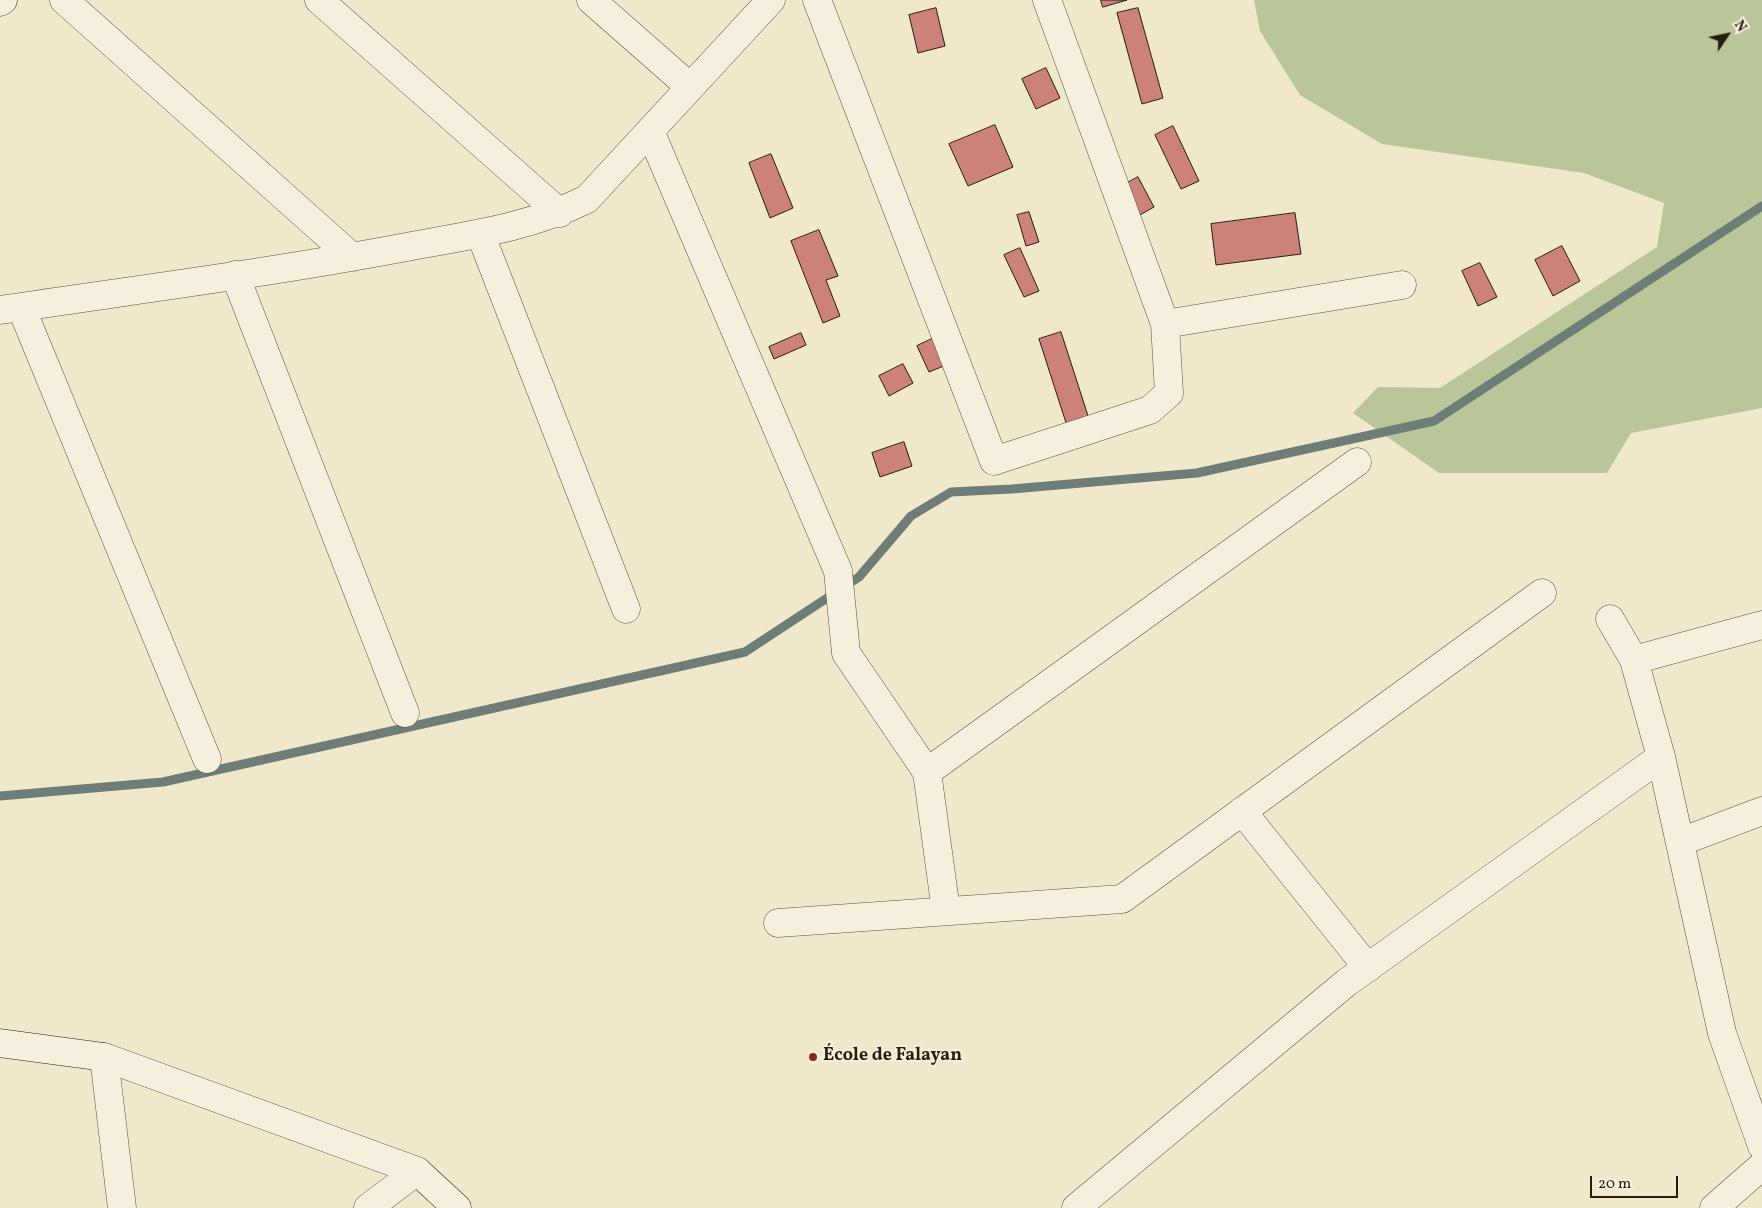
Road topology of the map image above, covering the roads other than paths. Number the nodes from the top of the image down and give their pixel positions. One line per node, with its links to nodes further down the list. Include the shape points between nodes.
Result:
1 (64, 0): 11 (street)
2 (319, 0): 9 (street)
3 (591, 0): 7 (street)
4 (771, 0): 7 (street)
5 (817, 0): 15 (street, via 994,461 1150,410 1169,393)
6 (1047, 0): 15 (street)
7 (690, 87): 8 (street)
8 (650, 131): 9 (street, via 587,199); 25 (street, via 838,571 846,653)
9 (560, 212): 10 (street)
10 (480, 233): 11 (street); 18 (street)
11 (352, 257): 12 (street)
12 (235, 275): 14 (street); 22 (street)
13 (1402, 285): 15 (street)
14 (11, 309): 24 (street)
15 (1165, 324)
16 (1357, 462): 25 (street)
17 (1542, 592): 27 (street)
18 (626, 609)
19 (1610, 618): 21 (street)
20 (1762, 625): 21 (street)
21 (1634, 660): 23 (street)
22 (405, 713)
23 (1661, 757): 28 (street); 31 (street)
24 (207, 759)
25 (927, 772): 29 (street)
26 (1762, 810): 28 (street)
27 (1242, 811): 29 (street, via 1122,899); 31 (street)
28 (1680, 842): 34 (street, via 1722,1033)
29 (946, 911): 30 (street)
30 (778, 923)
31 (1368, 968): 40 (street)
32 (0, 1043): 33 (street)
33 (104, 1057): 36 (street); 37 (street)
34 (1762, 1146)
35 (1762, 1166): 41 (street)
36 (417, 1171): 38 (street); 39 (street)
37 (122, 1208)
38 (368, 1208)
39 (457, 1208)
40 (1076, 1208)
41 (1714, 1208)

